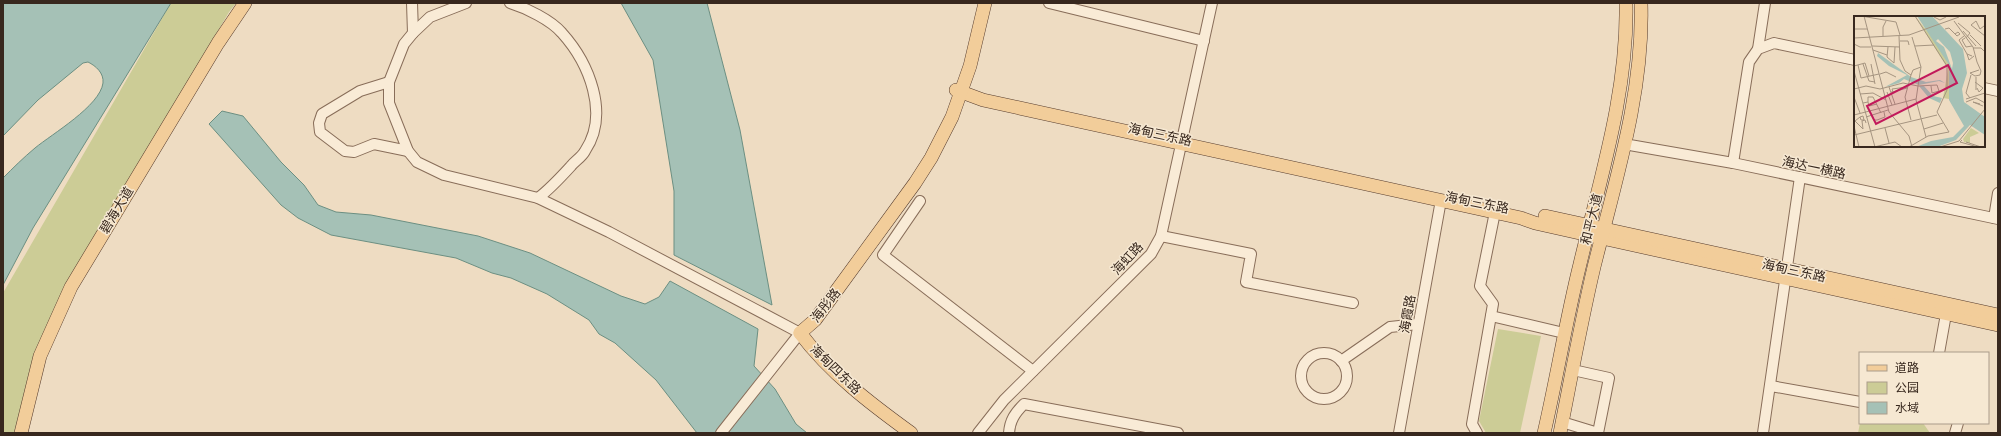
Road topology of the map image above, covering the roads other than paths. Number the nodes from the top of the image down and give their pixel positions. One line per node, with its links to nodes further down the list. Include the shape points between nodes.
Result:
1 (235, 3): 55 (main road, 碧海大道, via 66,285 34,356)
2 (245, 3): 56 (main road, 碧海大道, via 218,43 71,287 40,356)
3 (412, 3): 13 (street)
4 (466, 3): 13 (street, via 430,17)
5 (510, 3): 26 (street, via 535,13 561,32 578,54 591,83 597,108 594,130 586,151)
6 (980, 3): 19 (main road, 海彤路)
7 (985, 3): 19 (main road, 海彤路, via 970,66)
8 (1049, 3): 14 (street)
9 (1212, 3): 14 (street, 海虹路)
10 (1626, 3): 34 (main road, 和平大道, via 1617,106)
11 (1642, 3): 22 (main road, 和平大道, via 1633,101)
12 (1765, 3): 15 (street)
13 (413, 33): 17 (street, via 404,44)
14 (1204, 41): 21 (street, 海虹路)
15 (1758, 49): 16 (street, via 1774,43); 24 (street, via 1749,62)
16 (1854, 60)
17 (389, 82): 23 (street, via 389,103); 23 (street, via 360,91 322,114 320,132 345,151 354,152 374,144)
18 (1985, 88): 20 (street)
19 (959, 89): 21 (main road, via 983,100); 44 (main road, 海彤路, via 952,117 920,176 815,320)
20 (1998, 91)
21 (1183, 142): 29 (main road); 34 (main road, 海甸三东路, via 1476,202); 36 (street, 海虹路)
22 (1624, 144): 24 (street, 海达一横路); 35 (main road, 和平大道)
23 (408, 151): 28 (street, via 417,162 444,175)
24 (1733, 163): 25 (street, 海达一横路)
25 (1800, 177): 33 (street, 海达一横路); 37 (street)
26 (552, 187): 28 (street); 31 (street)
27 (1998, 193): 33 (street)
28 (538, 198): 31 (street)
29 (1441, 200): 32 (main road); 42 (street, 海霞路)
30 (920, 201): 49 (street, via 883,255)
31 (549, 205): 44 (street, via 609,232)
32 (1494, 212): 34 (main road); 41 (street, via 1480,286 1493,304)
33 (1996, 219)
34 (1589, 230): 35 (main road); 45 (main road, 和平大道)
35 (1603, 233): 37 (main road); 48 (main road, 和平大道)
36 (1161, 236): 38 (street, via 1251,254 1246,282); 49 (street, 海虹路, via 1151,254)
37 (1787, 274): 39 (main road); 40 (main road, 海甸三东路); 50 (street)
38 (1354, 303)
39 (1946, 314): 43 (main road); 46 (street)
40 (1998, 315)
41 (1491, 316): 45 (street); 64 (street, via 1472,424)
42 (1418, 324): 47 (street, via 1390,327); 63 (street, 海霞路)
43 (1998, 325)
44 (800, 333): 57 (street); 58 (main road, 海甸四东路, via 812,360); 59 (main road, 海甸四东路, via 817,354 844,379)
45 (1564, 333): 65 (main road, 和平大道)
46 (1939, 352)
47 (1341, 361): 47 (street, via 1347,376 1341,391 1328,399 1312,396 1306,391 1300,378 1301,370 1309,358 1322,353)
48 (1573, 370): 54 (main road, 和平大道); 66 (street, via 1609,378)
49 (1033, 371): 51 (street, 海虹路)
50 (1771, 386): 52 (street); 67 (street)
51 (1004, 400): 53 (street); 60 (street, 海虹路)
52 (1859, 402)
53 (1024, 404): 61 (street, via 1016,412); 62 (street)
54 (1561, 428): 66 (street)
55 (16, 433)
56 (21, 433)
57 (721, 433)
58 (899, 433)
59 (911, 433)
60 (978, 433)
61 (1009, 433)
62 (1178, 433)
63 (1399, 433)
64 (1477, 433)
65 (1544, 433)
66 (1598, 433)
67 (1763, 433)

